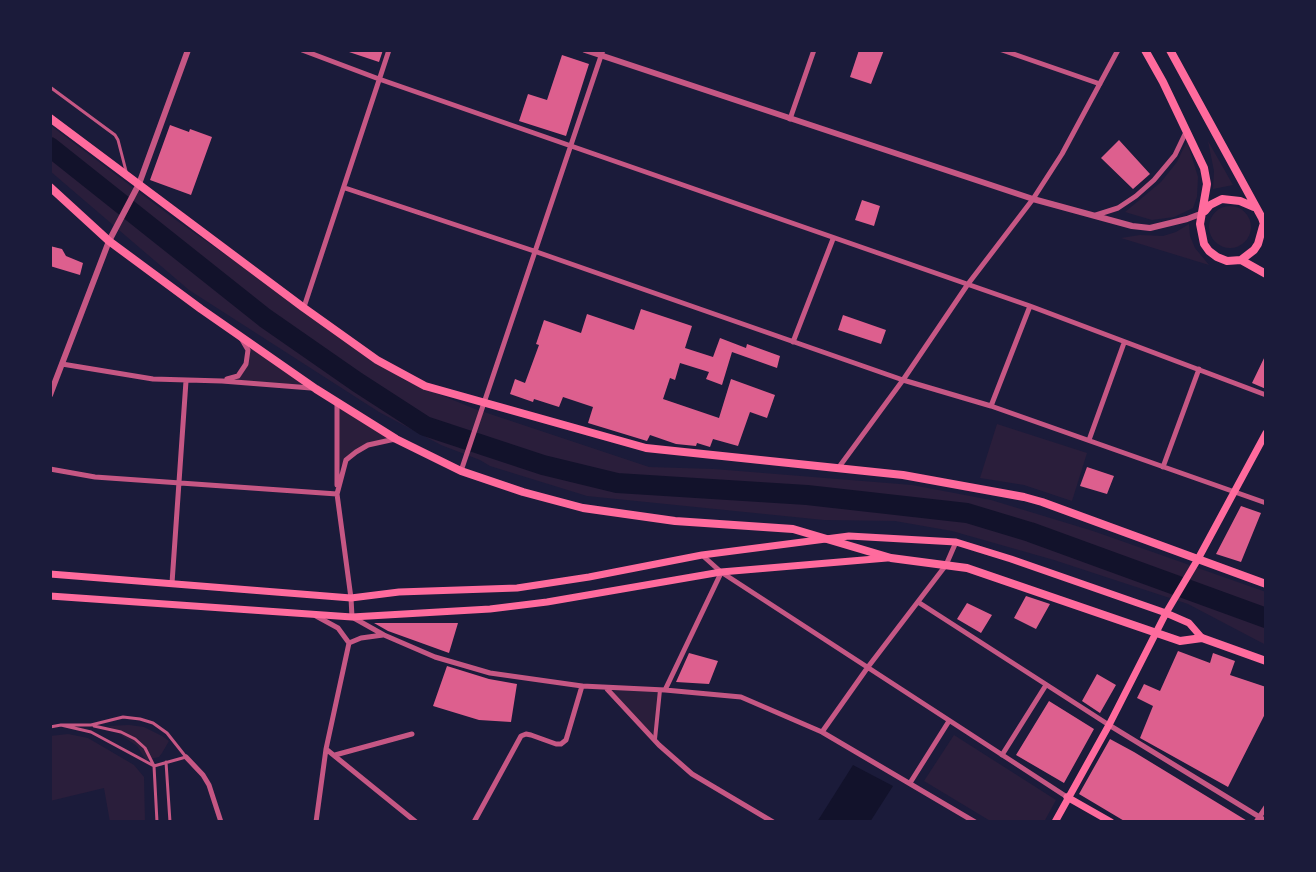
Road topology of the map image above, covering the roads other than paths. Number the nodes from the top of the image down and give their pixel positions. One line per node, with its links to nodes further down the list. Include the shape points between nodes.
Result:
1 (188, 50): 19 (street)
2 (302, 50): 11 (street)
3 (389, 50): 11 (street)
4 (585, 50): 10 (street)
5 (814, 50): 15 (street)
6 (1002, 50): 12 (street)
7 (1118, 50): 12 (street)
8 (1145, 50): 16 (main road)
9 (1170, 50): 23 (main road)
10 (602, 53): 15 (street); 17 (street)
11 (379, 79): 17 (street); 21 (street)
12 (1100, 84): 22 (street)
13 (50, 87): 18 (lane, via 115,135)
14 (50, 118): 18 (main road)
15 (790, 119): 22 (street)
16 (1186, 131): 24 (main road, via 1204,168); 25 (street, via 1154,180 1118,208)
17 (571, 146): 27 (street); 29 (street)
18 (127, 175): 19 (main road)
19 (139, 184): 28 (street); 34 (main road)
20 (50, 187): 28 (main road)
21 (345, 188): 29 (street); 34 (street)
22 (1033, 199): 25 (street); 32 (street)
23 (1255, 207): 24 (main road, via 1222,199); 26 (main road)
24 (1203, 213): 25 (street, via 1150,228); 30 (main road, via 1201,233 1209,251 1227,261)
25 (1096, 215)
26 (1264, 223): 30 (main road, via 1258,244)
27 (833, 239): 32 (street); 36 (street)
28 (109, 241): 35 (main road); 38 (street)
29 (534, 251): 36 (street); 47 (street)
30 (1241, 260): 31 (main road)
31 (1266, 274)
32 (968, 284): 33 (street); 40 (street)
33 (1030, 306): 37 (street); 48 (street)
34 (304, 308): 47 (main road, via 415,381)
35 (237, 333): 42 (street, via 248,350 246,364 238,376); 43 (main road)
36 (793, 342): 40 (street)
37 (1124, 343): 39 (street); 51 (street)
38 (62, 364): 41 (street); 44 (street)
39 (1199, 369): 45 (street); 53 (street)
40 (903, 380): 48 (street); 52 (street)
41 (186, 381): 42 (street); 56 (street)
42 (222, 381): 43 (street)
43 (316, 389): 46 (main road)
44 (50, 395)
45 (1266, 395)
46 (337, 401): 50 (main road); 58 (street)
47 (485, 402): 52 (main road, via 646,448); 55 (street)
48 (991, 406): 51 (street)
49 (1266, 433): 57 (main road)
50 (396, 439): 55 (main road); 58 (street, via 368,445 346,460)
51 (1089, 440): 53 (street)
52 (839, 467): 64 (main road, via 1024,497)
53 (1163, 467): 57 (street)
54 (50, 469): 56 (street)
55 (461, 471): 60 (main road, via 583,508 793,529)
56 (178, 482): 58 (street); 68 (street)
57 (1234, 492): 59 (street); 64 (main road)
58 (337, 494): 71 (street)
59 (1266, 503)
60 (826, 538): 61 (main road); 62 (main road); 63 (main road)
61 (956, 542): 65 (street); 73 (main road)
62 (702, 555): 66 (street); 71 (main road, via 517,588)
63 (891, 558): 65 (main road); 66 (main road)
64 (1198, 559): 69 (main road); 73 (main road)
65 (946, 565): 72 (street); 76 (main road)
66 (721, 572): 75 (main road, via 490,609); 81 (street); 85 (street)
67 (50, 574): 68 (main road)
68 (172, 583): 71 (main road)
69 (1266, 584)
70 (50, 596): 74 (main road)
71 (351, 598): 75 (street)
72 (918, 602): 81 (street); 82 (street)
73 (1166, 613): 76 (main road); 78 (main road, via 1189,623)
74 (315, 615): 75 (main road); 79 (street, via 338,628)
75 (352, 617): 77 (street)
76 (1156, 632): 78 (main road, via 1180,641); 89 (main road)
77 (384, 635): 79 (street); 83 (street, via 490,673)
78 (1202, 638): 80 (main road)
79 (349, 643): 94 (street)
80 (1266, 661)
81 (868, 667): 86 (street); 91 (street)
82 (1046, 685): 89 (street); 96 (street)
83 (582, 686): 84 (street); 110 (street, via 566,740 556,744 521,736)
84 (606, 688): 85 (street); 93 (street)
85 (662, 690): 91 (street, via 741,697); 93 (street)
86 (949, 721): 96 (street); 100 (street)
87 (61, 725): 88 (lane); 90 (lane); 99 (lane, via 91,732)
88 (91, 725): 97 (lane, via 123,717 153,723); 99 (lane, via 135,739)
89 (1109, 725): 101 (main road); 103 (street)
90 (50, 727)
91 (822, 732): 100 (street)
92 (412, 734): 95 (street)
93 (655, 741): 111 (street, via 692,774)
94 (326, 749): 95 (street); 108 (street)
95 (334, 755): 109 (street)
96 (1002, 755): 101 (street)
97 (186, 757): 98 (lane); 107 (street, via 209,785)
98 (166, 761): 99 (lane); 106 (lane)
99 (154, 766): 105 (lane)
100 (910, 783): 112 (street)
101 (1067, 797): 113 (main road); 114 (main road)
102 (1266, 807): 103 (street)
103 (1258, 820): 104 (street)
104 (1266, 821)
105 (157, 822)
106 (170, 822)
107 (221, 822)
108 (316, 822)
109 (416, 822)
110 (474, 822)
111 (773, 822)
112 (973, 822)
113 (1055, 822)
114 (1111, 822)

